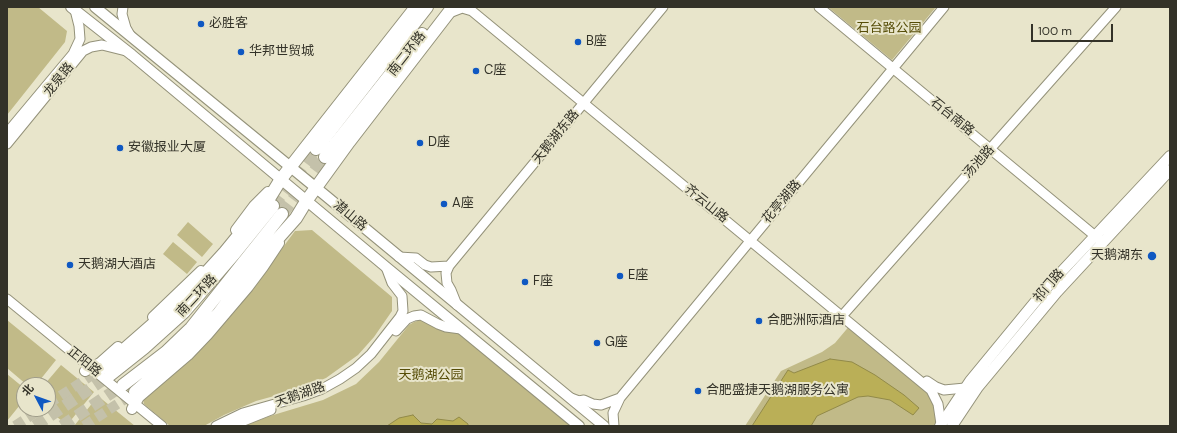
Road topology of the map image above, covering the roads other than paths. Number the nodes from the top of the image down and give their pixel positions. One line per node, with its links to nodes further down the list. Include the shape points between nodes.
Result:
1 (95, 7): 14 (main road, 潜山路)
2 (123, 7): 14 (street, via 126,28)
3 (416, 7): 22 (highway)
4 (427, 7): 13 (highway, 南二环路, via 321,153)
5 (474, 7): 17 (street)
6 (663, 7): 17 (street, 天鹅湖东路)
7 (819, 7): 16 (street, 石台南路)
8 (828, 7): 16 (street, 石台南路)
9 (944, 7): 16 (street, 花亭湖路)
10 (1109, 7): 20 (street, 汤池路)
11 (1116, 7): 20 (street, 汤池路)
12 (73, 9): 15 (main road, 潜山路); 18 (street, 龙泉路, via 80,39 73,54)
13 (449, 9): 17 (street, 齐云山路, via 462,8 472,11); 25 (highway)
14 (133, 40): 22 (main road, 潜山路)
15 (126, 51): 19 (street, 龙泉路, via 102,45 83,52); 24 (main road, 潜山路)
16 (895, 66): 20 (street, 石台南路); 28 (street, 花亭湖路)
17 (585, 102): 28 (street, 齐云山路); 30 (street, 天鹅湖东路)
18 (7, 133)
19 (7, 144)
20 (991, 145): 27 (street, 石台南路); 36 (street, 汤池路)
21 (1170, 156): 27 (main road, 祁门路)
22 (290, 167): 24 (highway); 25 (main road, 潜山路)
23 (1170, 170): 27 (main road, 祁门路)
24 (281, 179): 26 (main road, 潜山路); 39 (highway, via 270,197 184,297); 40 (main road, via 173,298 111,353)
25 (316, 188): 26 (highway); 29 (main road, 潜山路)
26 (307, 200): 31 (main road, 潜山路); 43 (highway, via 296,218 257,262 218,314)
27 (1102, 237): 42 (main road, 祁门路, via 1049,285); 54 (main road, 祁门路, via 978,387)
28 (751, 239): 36 (street, 齐云山路); 45 (street, 花亭湖路)
29 (400, 257): 30 (street, via 416,258 431,267); 34 (main road, 潜山路)
30 (449, 266): 34 (street, via 446,273 447,283)
31 (386, 267): 37 (main road, 潜山路); 49 (street, 天鹅湖路, via 392,283 402,296 403,311 356,368 322,389 243,413)
32 (7, 299): 40 (street, 正阳路)
33 (195, 299): 38 (highway, 南二环路, via 277,210 191,328); 39 (highway); 39 (highway, 南二环路, via 144,348 107,371)
34 (457, 305): 44 (main road, 潜山路)
35 (7, 307): 40 (street, 正阳路)
36 (842, 314): 42 (street, via 931,384 944,390); 46 (street, 齐云山路, via 931,390 938,404)
37 (461, 329): 50 (street, 天鹅湖路, via 446,327 421,315 414,316 403,323 375,358 342,384 324,394 271,410); 51 (main road, 潜山路)
38 (166, 352): 41 (highway, 南二环路); 43 (highway)
39 (120, 354)
40 (88, 369): 43 (street, 正阳路)
41 (123, 385)
42 (965, 388): 46 (main road, 祁门路)
43 (135, 398): 47 (street, 正阳路); 48 (street, 正阳路)
44 (571, 398): 45 (street, via 602,404); 52 (main road, 潜山路)
45 (620, 398): 53 (street, 花亭湖路, via 613,413)
46 (940, 425)
47 (152, 426)
48 (162, 426)
49 (216, 426)
50 (231, 426)
51 (579, 426)
52 (604, 426)
53 (614, 426)
54 (952, 426)

